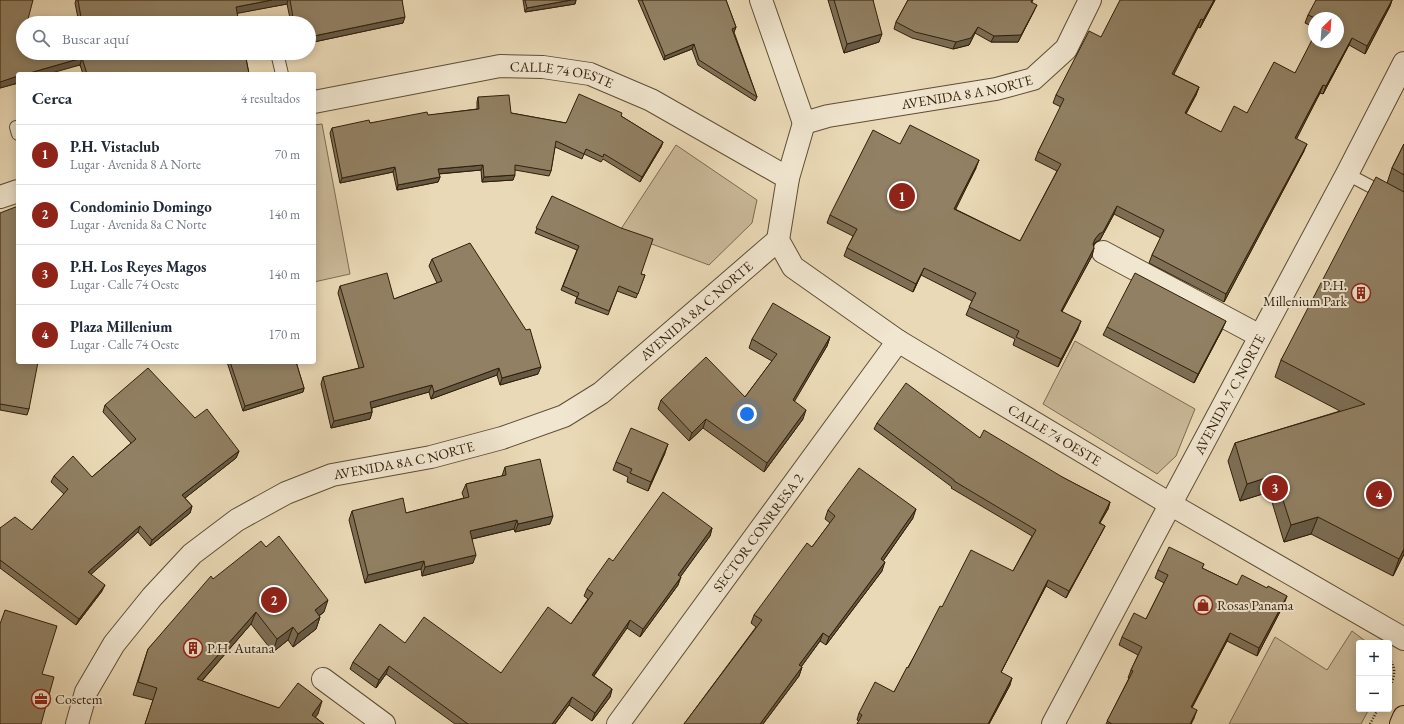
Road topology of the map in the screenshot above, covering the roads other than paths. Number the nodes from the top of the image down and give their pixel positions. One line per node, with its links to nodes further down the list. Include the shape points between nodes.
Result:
1 (761, 0): 7 (street)
2 (1090, 0): 7 (street, AVENIDA 8 A NORTE, via 1066,49 1033,79 996,89 828,116)
3 (279, 60): 5 (lane)
4 (1404, 63): 8 (street, AVENIDA 7 C NORTE)
5 (282, 72)
6 (316, 102): 9 (street, CALLE 74 OESTE, via 500,66 543,67 590,74 651,100)
7 (804, 123): 9 (street)
8 (1347, 174): 12 (lane); 15 (street, AVENIDA 7 C NORTE)
9 (788, 178): 13 (street)
10 (16, 192): 11 (street)
11 (0, 197)
12 (1404, 204)
13 (778, 240): 16 (street, CALLE 74 OESTE, via 793,268); 21 (street, AVENIDA 8A C NORTE, via 601,393 564,416 502,438 431,457 332,475 286,493 237,520 192,554 152,597 114,644 86,692)
14 (1102, 252): 15 (street)
15 (1260, 336): 17 (street, AVENIDA 7 C NORTE)
16 (898, 341): 17 (street, CALLE 74 OESTE); 23 (street, SECTOR CONRRESA 2)
17 (1170, 504): 18 (street, CALLE 74 OESTE); 24 (street, AVENIDA 7 C NORTE)
18 (1404, 639)
19 (323, 679): 22 (street)
20 (1404, 718): 25 (main road)
21 (77, 724)
22 (384, 724)
23 (618, 724)
24 (1053, 724)
25 (1401, 724)

